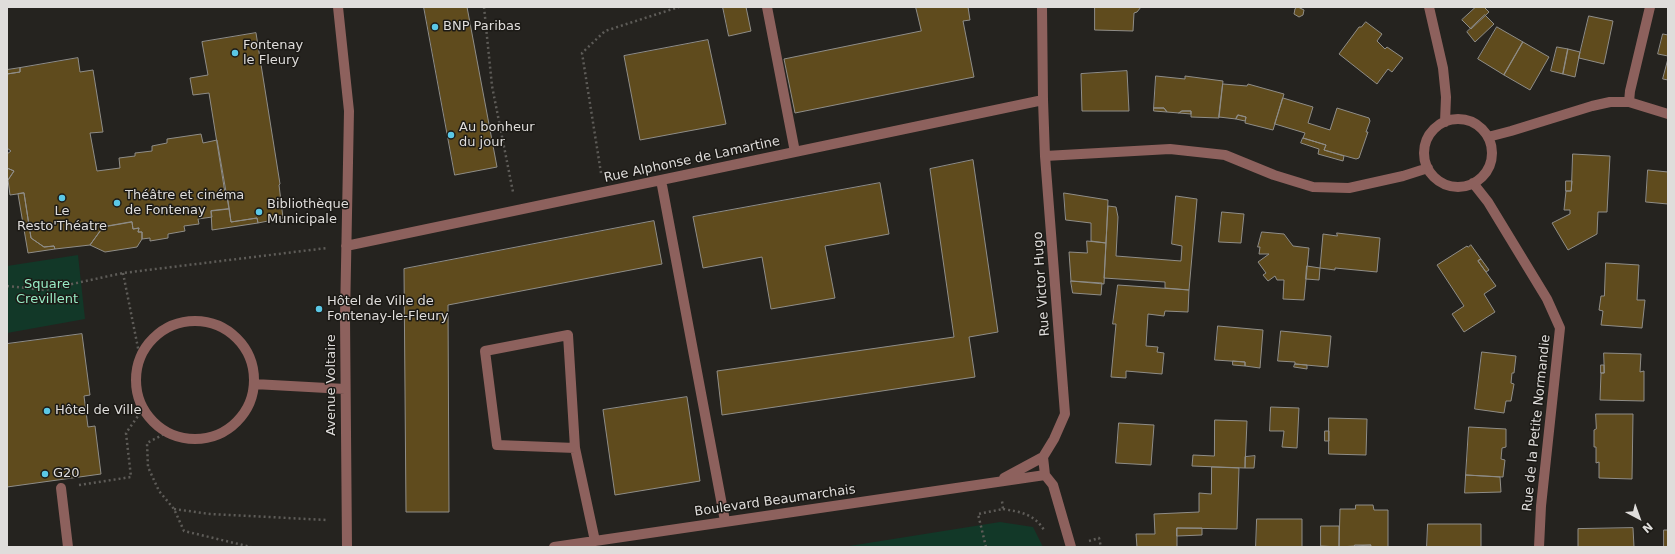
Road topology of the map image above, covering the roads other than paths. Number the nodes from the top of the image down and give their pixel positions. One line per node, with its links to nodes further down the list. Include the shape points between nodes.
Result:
1 (338, 7): 16 (street, Avenue Voltaire, via 349,111)
2 (767, 7): 11 (street)
3 (1042, 7): 6 (street, Rue Victor Hugo)
4 (1429, 7): 9 (street, via 1443,68 1446,97)
5 (1650, 7): 7 (street)
6 (1042, 100): 11 (street, Rue Alphonse de Lamartine); 12 (street, Rue Victor Hugo)
7 (1629, 102): 8 (street); 10 (street, via 1610,102 1592,106)
8 (1668, 114)
9 (1444, 122): 10 (street, via 1454,119 1469,121 1482,129); 13 (street, via 1428,137 1424,158)
10 (1488, 137): 15 (street, via 1491,158 1488,168 1482,177)
11 (795, 152): 14 (street, Rue Alphonse de Lamartine)
12 (1045, 156): 13 (street, via 1170,149 1225,155 1274,175 1313,187 1349,188); 20 (street, Rue Victor Hugo, via 1064,414 1054,439)
13 (1428, 168): 15 (street, via 1434,177 1447,185 1463,186)
14 (661, 180): 16 (street, Rue Alphonse de Lamartine); 24 (street)
15 (1473, 183): 30 (street, Rue de la Petite Normandie, via 1488,202 1547,299 1560,328)
16 (346, 246): 18 (street, Avenue Voltaire)
17 (254, 384): 17 (street, via 249,403 239,419 224,431 206,438 187,438 168,432 154,422 143,409 137,393 136,375 140,358 149,342 163,330 180,322 199,320 217,325 233,334 245,348 252,366); 18 (street)
18 (345, 390): 27 (street, Avenue Voltaire)
19 (575, 448): 19 (street, via 568,335 485,351 497,445); 25 (street)
20 (1042, 457): 21 (street); 22 (street, Boulevard Beaumarchais)
21 (1045, 475): 22 (street, Boulevard Beaumarchais); 29 (street, via 1053,485)
22 (1000, 481): 24 (street, Boulevard Beaumarchais)
23 (61, 488): 26 (street)
24 (725, 521): 25 (street, Boulevard Beaumarchais)
25 (595, 541): 28 (street, Boulevard Beaumarchais)
26 (68, 547)
27 (347, 547)
28 (554, 547)
29 (1071, 547)
30 (1539, 547)

